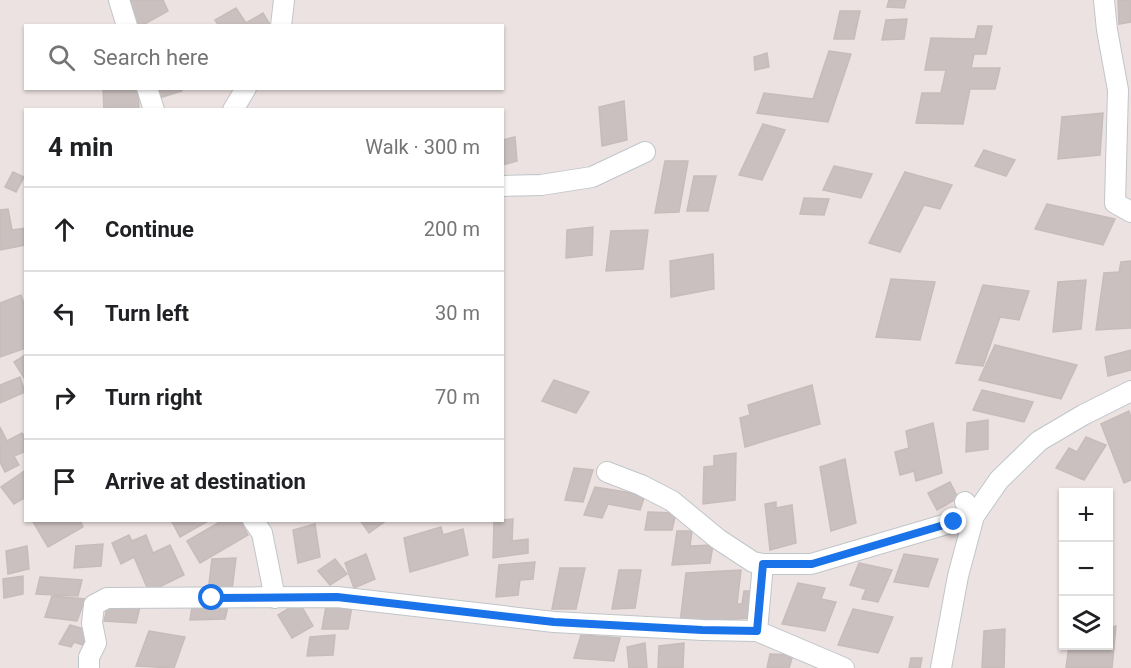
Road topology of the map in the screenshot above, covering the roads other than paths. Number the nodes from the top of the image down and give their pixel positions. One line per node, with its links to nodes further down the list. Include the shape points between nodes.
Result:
1 (119, 0): 4 (street)
2 (284, 0): 5 (street)
3 (1104, 0): 12 (street, via 1118,90 1115,202)
4 (126, 24)
5 (281, 24)
6 (148, 90): 8 (street)
7 (245, 90): 9 (street)
8 (153, 108)
9 (234, 108)
10 (645, 152): 11 (street, via 592,177)
11 (504, 186)
12 (1131, 212)
13 (1131, 391): 15 (street, via 1039,441)
14 (607, 472): 17 (street, via 672,501 718,539 753,562)
15 (969, 509): 17 (street, via 812,564); 22 (street)
16 (255, 522): 18 (street, via 262,533)
17 (763, 564): 19 (street)
18 (275, 598): 19 (street, via 337,597 554,622); 20 (street, via 107,598 94,605 96,643)
19 (757, 631): 21 (street)
20 (89, 668)
21 (844, 668)
22 (941, 668)

